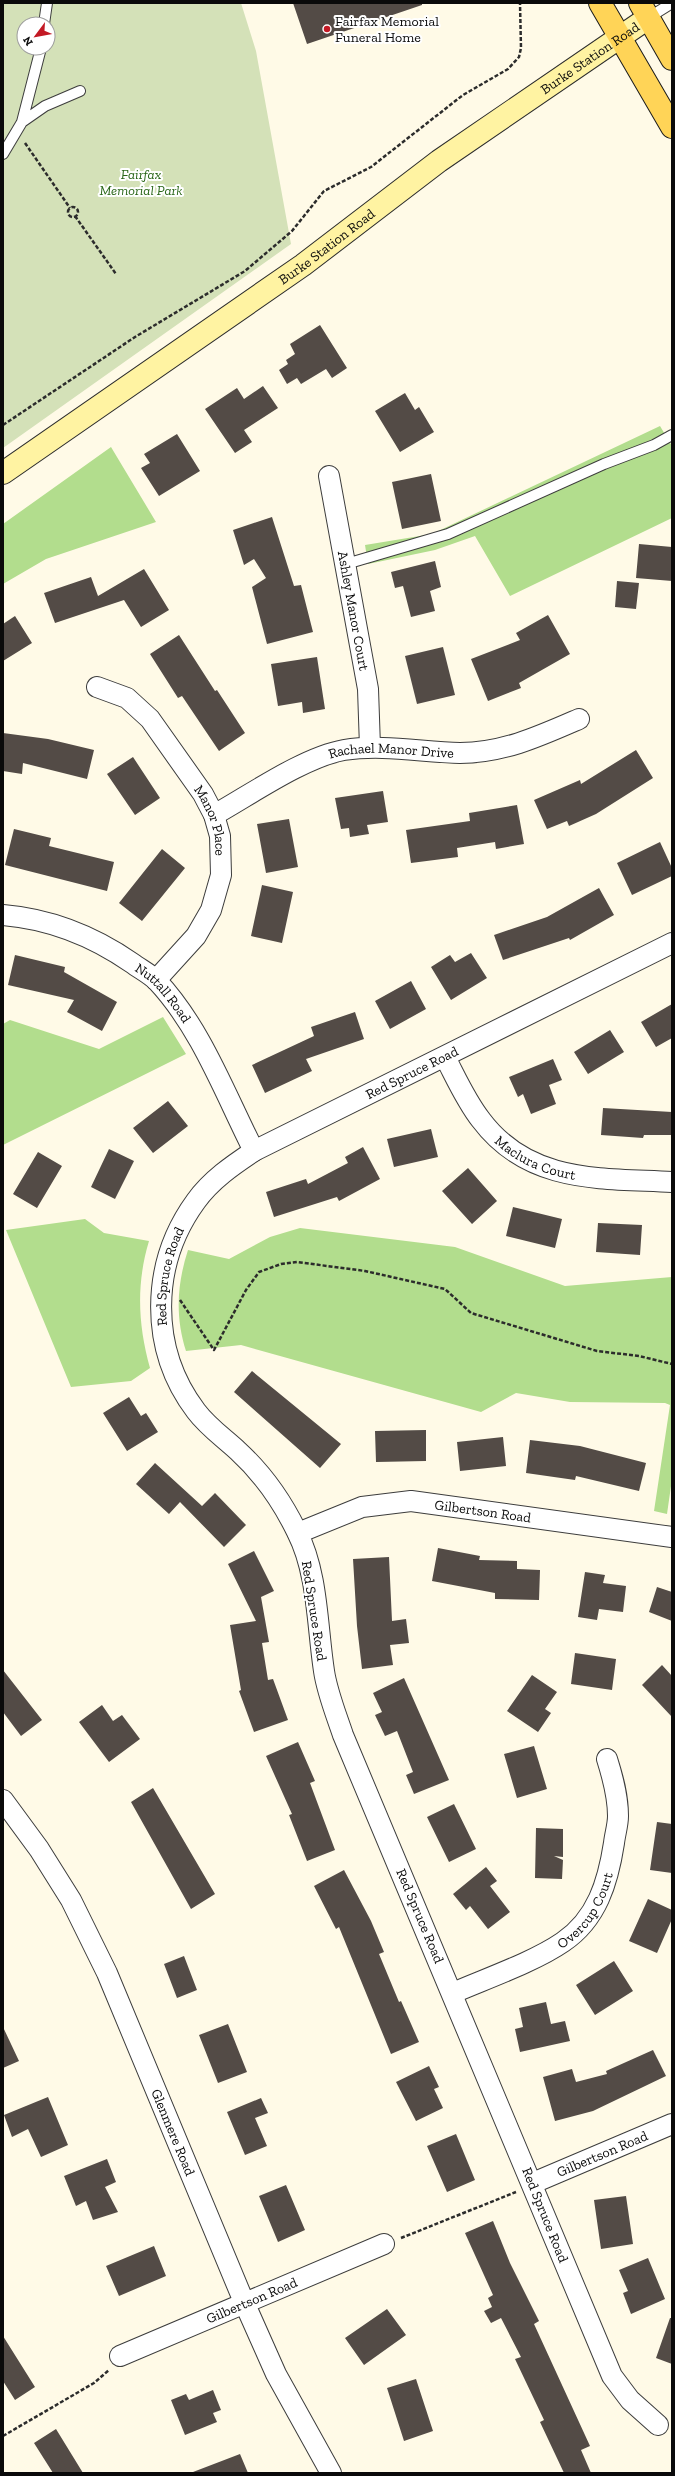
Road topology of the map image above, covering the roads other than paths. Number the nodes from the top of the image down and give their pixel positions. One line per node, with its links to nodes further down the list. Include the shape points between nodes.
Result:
1 (47, 3): 5 (lane)
2 (600, 3): 6 (main road)
3 (672, 3): 4 (lane)
4 (644, 10): 6 (street, Burke Station Road); 8 (main road)
5 (45, 16)
6 (619, 36): 11 (main road); 14 (street, Burke Station Road, via 439,161 303,265)
7 (39, 56): 10 (lane)
8 (672, 59)
9 (80, 91): 10 (lane, via 45,106)
10 (22, 122): 12 (lane)
11 (672, 127)
12 (3, 154)
13 (672, 435): 16 (lane, via 448,534)
14 (3, 473)
15 (330, 476): 16 (street, Ashley Manor Court)
16 (346, 564): 19 (street, Ashley Manor Court, via 368,689)
17 (97, 687): 20 (street, Manor Place, via 127,698 150,719 203,794)
18 (578, 719): 19 (street, Rachael Manor Drive, via 510,747 461,753)
19 (370, 747): 20 (street, Rachael Manor Drive, via 342,751 305,764)
20 (214, 815): 23 (street, Manor Place, via 222,857 219,884 211,910 196,936)
21 (3, 915): 23 (street, Nuttall Road, via 46,922 82,934 112,949)
22 (672, 942): 24 (street, Red Spruce Road)
23 (156, 980): 25 (street, Nuttall Road, via 198,1039)
24 (445, 1057): 25 (street, Red Spruce Road); 26 (street, Maclura Court, via 481,1121 498,1138 535,1164 581,1177)
25 (254, 1151): 27 (street, Red Spruce Road, via 231,1166 196,1200 181,1223 170,1248 163,1275 161,1327 165,1348 188,1401 207,1424 260,1473 280,1499)
26 (672, 1182)
27 (298, 1533): 28 (street, Gilbertson Road, via 362,1507 411,1501); 31 (street, Red Spruce Road, via 314,1591 324,1673 335,1712)
28 (672, 1537)
29 (607, 1759): 31 (street, Overcup Court, via 616,1789 618,1817 608,1877 592,1913 576,1932 553,1948)
30 (3, 1800): 35 (street, Glenmere Road, via 39,1849 70,1900 108,1973)
31 (452, 1993): 33 (street, Red Spruce Road)
32 (672, 2124): 33 (street, Gilbertson Road)
33 (532, 2183): 37 (street, Red Spruce Road, via 612,2376 630,2400)
34 (392, 2241): 35 (street, Gilbertson Road)
35 (244, 2302): 36 (street, Gilbertson Road); 38 (street, Glenmere Road, via 276,2374)
36 (120, 2356)
37 (658, 2425)
38 (331, 2473)

